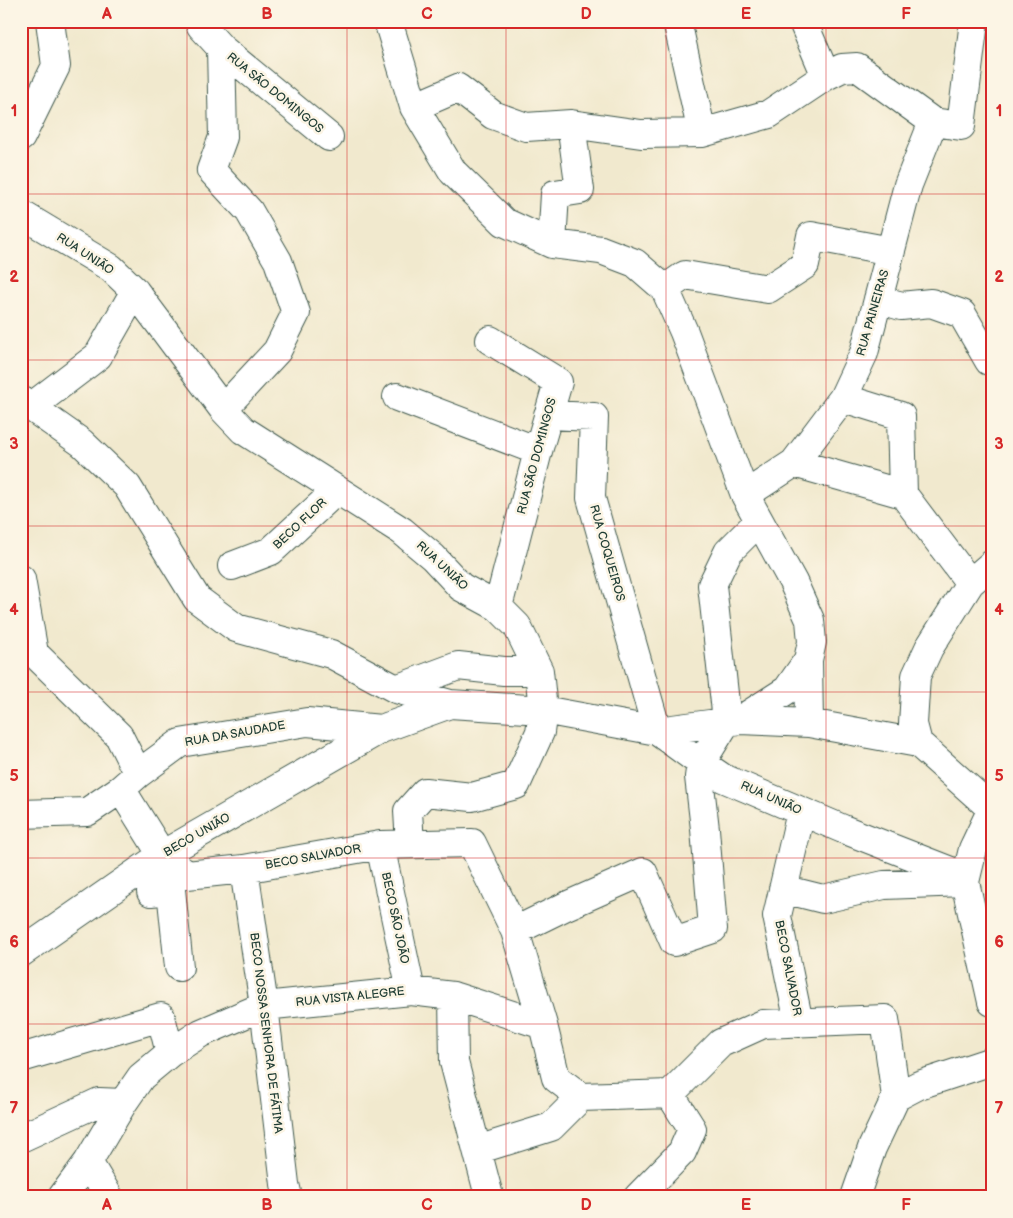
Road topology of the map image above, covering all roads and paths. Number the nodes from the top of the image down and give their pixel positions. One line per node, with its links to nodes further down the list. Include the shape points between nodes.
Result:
1 (50, 21): 10 (street, via 56,66)
2 (199, 21): 7 (street, RUA SÃO DOMINGOS)
3 (388, 21): 9 (street)
4 (677, 21): 13 (street)
5 (974, 21): 11 (street, via 960,126)
6 (803, 22): 8 (street)
7 (221, 48): 14 (street, RUA SÃO DOMINGOS); 26 (street, via 223,137 210,170 249,211 278,261 296,313 277,351)
8 (826, 76): 11 (street, via 842,68 857,67); 13 (street, via 769,114)
9 (414, 107): 12 (street, via 458,88 493,115 526,127); 16 (street, via 459,178 504,222)
10 (24, 120)
11 (933, 122): 17 (street, RUA PAINEIRAS, via 908,185)
12 (571, 124): 13 (street, via 641,134); 16 (street, via 580,190 555,194)
13 (702, 133)
14 (329, 137)
15 (21, 214): 19 (street, RUA UNIÃO, via 111,268)
16 (552, 244): 18 (street, via 601,250 626,259)
17 (890, 251): 18 (street, via 811,236 805,265 768,290 685,275); 20 (street, RUA PAINEIRAS)
18 (665, 288): 32 (street)
19 (135, 291): 25 (street, via 98,356); 26 (street, RUA UNIÃO)
20 (878, 299): 22 (street, via 901,306 931,303 962,314 989,361); 24 (street, RUA PAINEIRAS, via 864,353)
21 (490, 340): 27 (street, RUA SÃO DOMINGOS, via 558,382)
22 (992, 361)
23 (397, 397): 28 (street)
24 (843, 398): 29 (street, RUA PAINEIRAS); 31 (street, via 901,416)
25 (26, 403): 42 (street, via 82,443 128,486 197,599 236,628 331,654)
26 (223, 409): 30 (street, RUA UNIÃO, via 243,430)
27 (548, 415): 28 (street, RUA SÃO DOMINGOS); 48 (street, RUA COQUEIROS, via 594,417 591,498)
28 (538, 451): 38 (street, RUA SÃO DOMINGOS)
29 (794, 463): 31 (street); 32 (street, RUA PAINEIRAS)
30 (337, 490): 35 (street, BECO FLOR, via 271,551); 38 (street, RUA UNIÃO, via 402,531 461,587)
31 (903, 494): 37 (street)
32 (745, 495): 33 (street)
33 (759, 521): 40 (street, via 810,620 812,642); 45 (street, via 728,552 712,585)
34 (992, 564): 37 (street)
35 (232, 566)
36 (21, 579): 39 (street)
37 (970, 583): 49 (street, via 929,648 916,676 913,724)
38 (498, 607): 41 (street, RUA UNIÃO, via 517,626)
39 (28, 655): 51 (street, BECO SALVADOR, via 118,736)
40 (808, 660): 45 (street, via 787,690); 46 (street)
41 (539, 670): 42 (street, via 504,671 458,666); 44 (street, RUA UNIÃO)
42 (396, 689): 43 (street)
43 (450, 704): 44 (street); 47 (street, BECO UNIÃO)
44 (543, 710): 48 (street, RUA UNIÃO); 55 (street, via 540,732 516,785 472,797 425,792 408,811)
45 (734, 721): 46 (street); 48 (street); 50 (street)
46 (809, 723): 49 (street)
47 (381, 729): 51 (street, RUA DA SAUDADE, via 307,722 180,744); 57 (street, BECO UNIÃO)
48 (657, 731): 50 (street, RUA UNIÃO)
49 (918, 743): 52 (street)
50 (701, 763): 53 (street, RUA UNIÃO, via 723,778); 61 (street, via 699,777 713,929 674,942 643,872)
51 (130, 781): 54 (street, RUA DA SAUDADE, via 87,812); 57 (street, BECO SALVADOR)
52 (992, 809): 59 (street, via 973,850)
53 (801, 812): 59 (street, RUA UNIÃO); 60 (street, BECO SALVADOR)
54 (21, 814)
55 (410, 844): 56 (street, BECO SALVADOR); 61 (street, BECO SALVADOR, via 472,842)
56 (380, 845): 58 (street, BECO SALVADOR); 64 (street, BECO SÃO JOÃO)
57 (162, 855): 58 (street, BECO SALVADOR, via 187,875); 62 (street, BECO UNIÃO); 63 (street, via 151,892 171,890)
58 (244, 869): 67 (street, BECO NOSSA SENHORA DE FÁTIMA)
59 (966, 879): 60 (street, via 884,884 823,899); 66 (street)
60 (784, 889): 68 (street, BECO SALVADOR, via 777,916)
61 (514, 931): 69 (street)
62 (21, 954)
63 (179, 967)
64 (410, 991): 65 (street, RUA VISTA ALEGRE); 67 (street, RUA VISTA ALEGRE)
65 (453, 996): 69 (street, RUA VISTA ALEGRE); 78 (street, via 454,1062)
66 (992, 1002)
67 (264, 1006): 70 (street, RUA VISTA ALEGRE, via 201,1033); 82 (street, BECO NOSSA SENHORA DE FÁTIMA)
68 (799, 1023): 73 (street, via 763,1024 721,1043); 74 (street, via 885,1019)
69 (543, 1025): 75 (street, via 556,1078)
70 (170, 1053): 71 (street, via 161,1017); 76 (street, RUA VISTA ALEGRE, via 141,1077)
71 (21, 1058)
72 (992, 1062): 74 (street, via 919,1085)
73 (670, 1094): 75 (street); 84 (street, via 692,1129 682,1152)
74 (896, 1097): 85 (street, via 872,1148)
75 (581, 1098): 78 (street, via 551,1127)
76 (123, 1103): 77 (street, via 99,1102); 79 (street, RUA VISTA ALEGRE)
77 (21, 1138)
78 (477, 1150): 83 (street)
79 (88, 1162): 80 (street, RUA VISTA ALEGRE); 81 (street)
80 (62, 1197)
81 (109, 1197)
82 (288, 1197)
83 (488, 1197)
84 (638, 1197)
85 (855, 1197)

